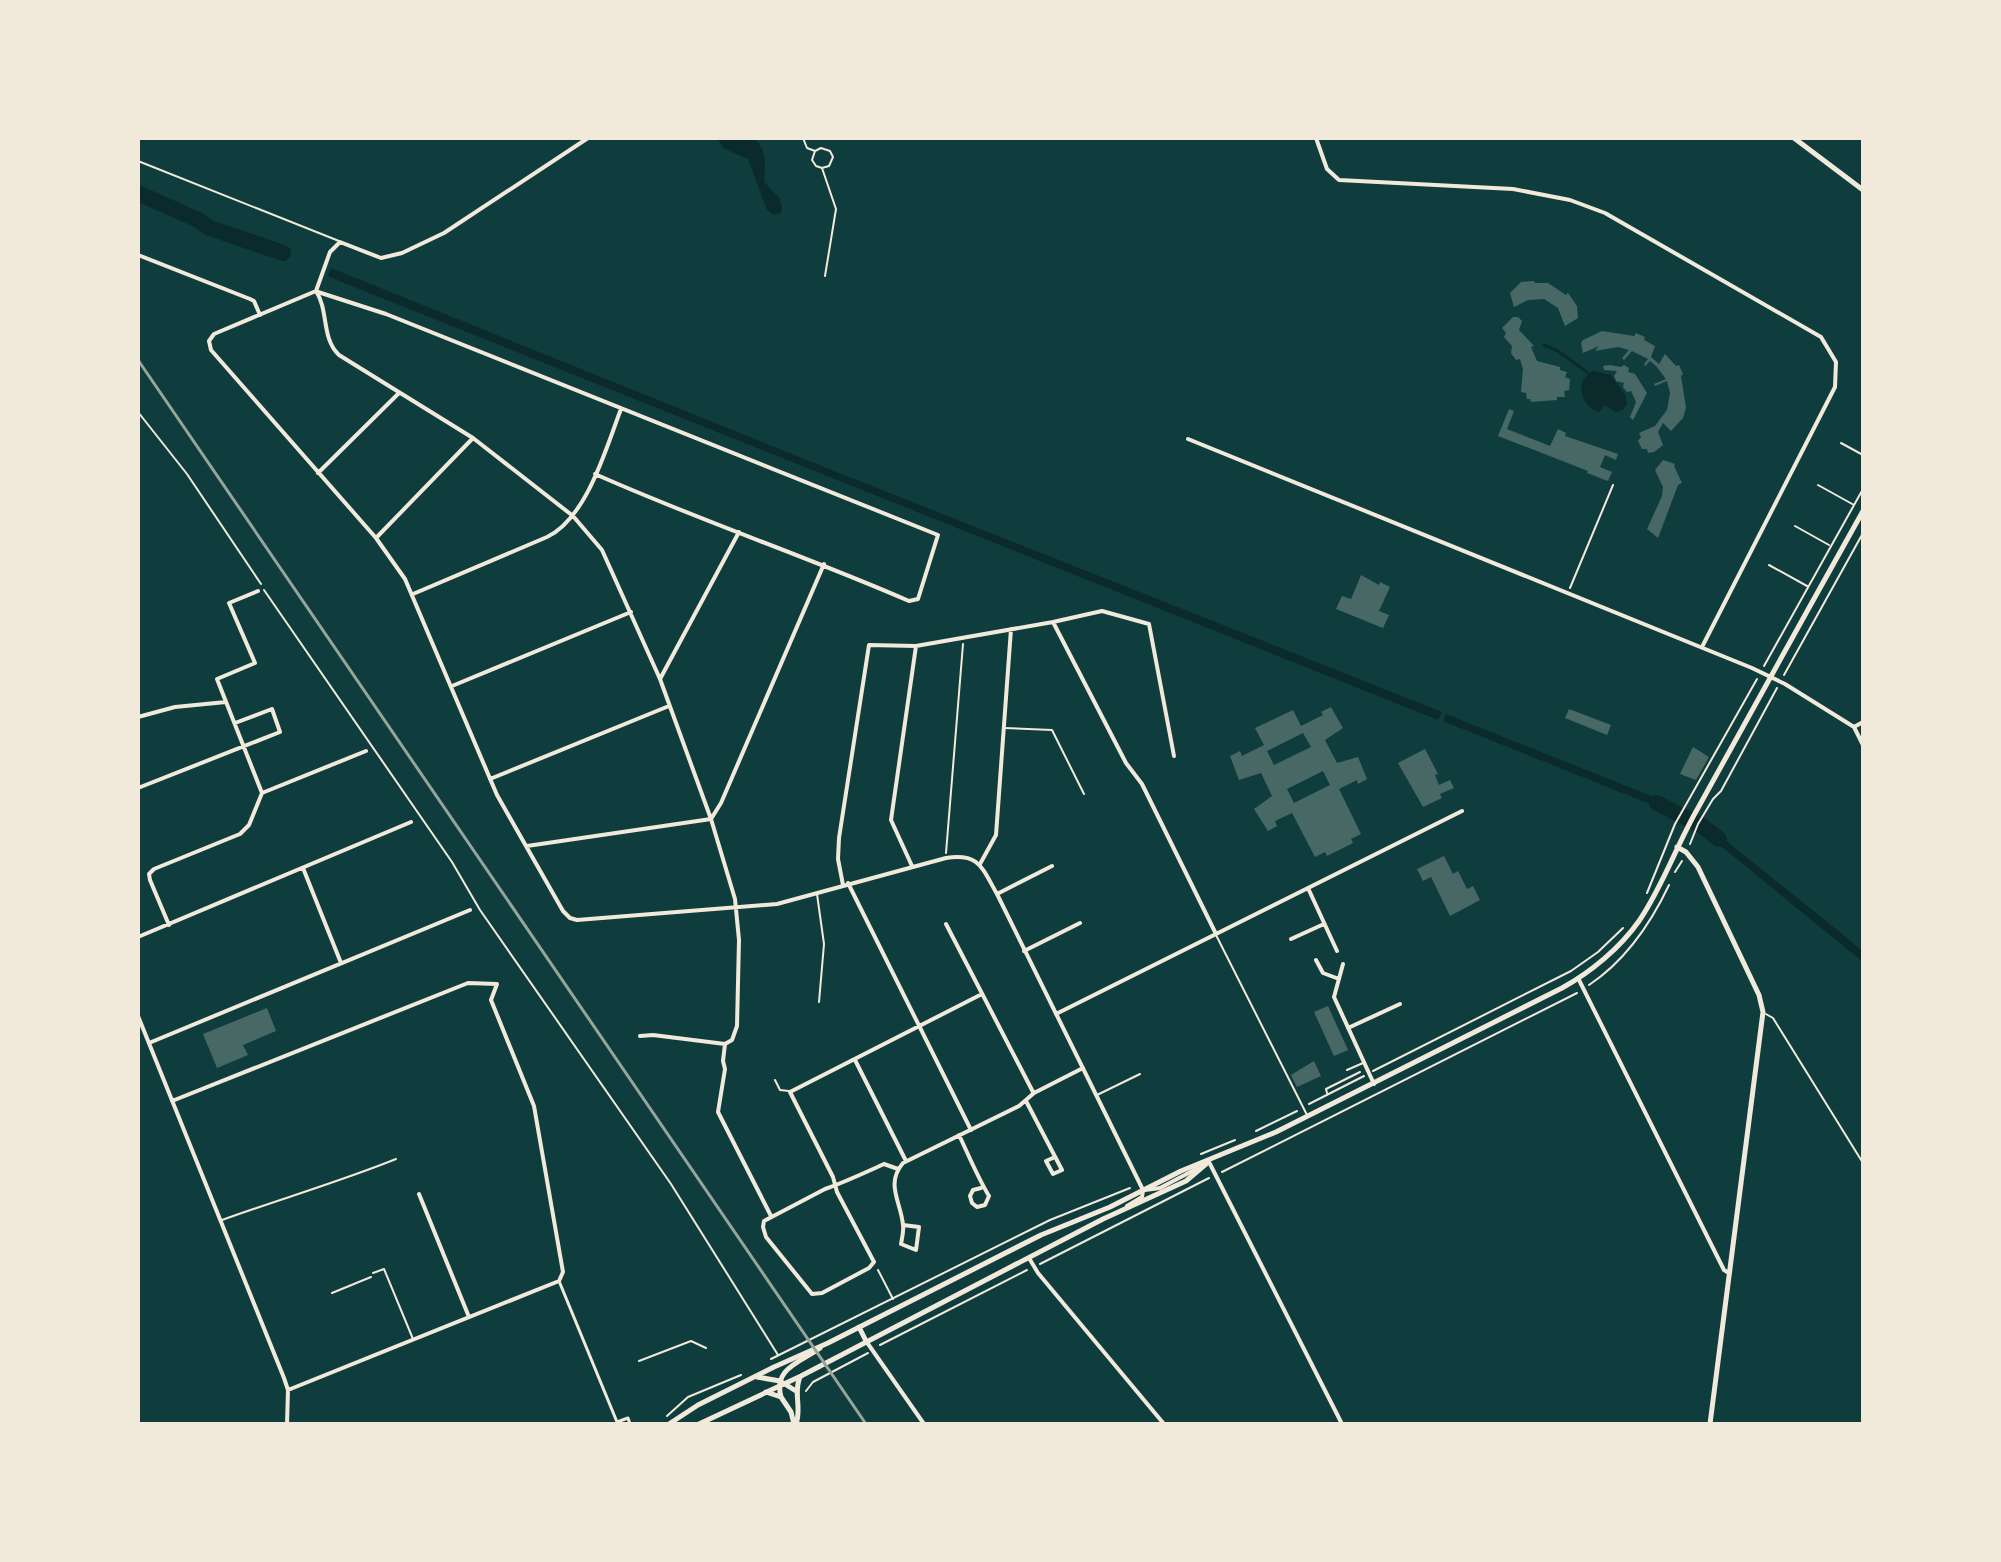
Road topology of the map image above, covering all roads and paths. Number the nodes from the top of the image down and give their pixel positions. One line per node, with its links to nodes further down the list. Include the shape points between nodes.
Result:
1 (588, 138): 9 (street, via 444,233 402,253 381,258)
2 (803, 138): 5 (lane)
3 (1316, 138): 45 (street, via 1327,169 1339,180 1513,189 1605,213 1821,337 1836,362 1835,387)
4 (1794, 138): 8 (main road)
5 (815, 151): 7 (lane, via 812,160); 7 (lane, via 824,148 832,153 831,163)
6 (138, 161): 9 (lane)
7 (822, 168): 11 (lane, via 836,209)
8 (1863, 190)
9 (340, 242): 12 (street, via 330,252)
10 (138, 255): 13 (street, via 250,299)
11 (825, 276)
12 (316, 291): 13 (street); 14 (street, via 332,349); 15 (street)
13 (260, 315): 21 (street, via 214,334 209,344)
14 (398, 394): 17 (street); 21 (street)
15 (621, 409): 22 (street); 34 (street, via 938,535 916,600)
16 (138, 412): 157 (path, via 187,474 671,1184 778,1356)
17 (473, 438): 28 (street); 32 (street)
18 (1188, 439): 38 (street)
19 (1841, 443): 20 (path)
20 (1863, 455)
21 (318, 473): 32 (street)
22 (595, 474): 28 (street); 30 (street)
23 (1613, 485): 38 (path)
24 (1818, 485): 26 (path)
25 (1863, 489): 26 (path)
26 (1854, 505): 33 (path)
27 (1863, 511): 47 (main road)
28 (573, 516): 39 (street, via 547,537); 40 (street, via 602,550)
29 (1795, 526): 33 (path)
30 (739, 532): 34 (street); 49 (street)
31 (1863, 533): 48 (path)
32 (376, 538): 39 (street)
33 (1831, 546): 36 (path)
34 (824, 564): 69 (street)
35 (1769, 565): 36 (path)
36 (1808, 587): 46 (path)
37 (258, 591): 53 (street, via 229,603 255,663 217,679)
38 (1567, 592): 45 (street)
39 (412, 594): 51 (street)
40 (631, 611): 49 (street); 51 (street)
41 (1053, 622): 42 (street); 63 (street, via 1106,611 1151,627); 91 (street)
42 (1011, 629): 43 (street); 59 (street)
43 (963, 638): 44 (street); 74 (path)
44 (916, 646): 76 (street, via 891,820); 79 (street, via 869,645 839,838 838,859)
45 (1702, 647): 47 (street)
46 (1764, 665)
47 (1769, 676): 58 (street); 73 (main road)
48 (1784, 676)
49 (660, 679): 54 (street)
50 (1757, 679): 83 (path, via 1675,824)
51 (452, 686): 64 (street)
52 (1777, 687): 71 (path)
53 (227, 702): 55 (street); 57 (street)
54 (669, 706): 64 (street); 69 (street)
55 (138, 717)
56 (1863, 722): 58 (street)
57 (235, 723): 60 (street); 60 (street, via 272,709 280,732)
58 (1854, 727): 61 (street)
59 (1004, 728): 67 (lane, via 1052,730); 75 (street, via 996,835)
60 (244, 745): 65 (street); 66 (street)
61 (1863, 745)
62 (366, 751): 66 (street)
63 (1174, 756)
64 (490, 779): 72 (street)
65 (138, 788)
66 (262, 793): 90 (street, via 245,831 149,874)
67 (1084, 794)
68 (1462, 811): 80 (street)
69 (711, 819): 72 (street); 84 (street)
70 (411, 822): 78 (street)
71 (1692, 840)
72 (526, 847): 84 (street, via 570,918)
73 (1677, 847): 99 (main road, via 1638,923); 105 (main road, via 1698,867)
74 (946, 858): 75 (street, via 962,856); 76 (street)
75 (980, 864): 82 (street)
76 (912, 866): 79 (street)
77 (1052, 866): 82 (street)
78 (303, 868): 90 (street); 97 (street)
79 (846, 884): 81 (street); 108 (street)
80 (1308, 888): 89 (street); 91 (street)
81 (816, 893): 84 (street); 103 (lane, via 824,944)
82 (997, 894): 94 (street)
83 (1644, 897)
84 (737, 909): 112 (street, via 737,1026)
85 (470, 910): 97 (street)
86 (1080, 923): 94 (street)
87 (1628, 923): 117 (path, via 1571,971)
88 (946, 924): 102 (street)
89 (1324, 924): 93 (street); 95 (street)
90 (169, 925): 92 (street)
91 (1216, 934): 106 (street); 126 (lane)
92 (138, 937)
93 (1291, 939)
94 (1024, 951): 106 (street)
95 (1337, 951)
96 (1316, 960): 100 (street, via 1323,973)
97 (341, 963): 111 (street)
98 (1343, 964): 100 (street)
99 (1578, 978): 120 (main road); 154 (street)
100 (1339, 979): 109 (street, via 1334,997)
101 (1579, 990): 139 (path)
102 (982, 994): 108 (street); 122 (street)
103 (819, 1002)
104 (1400, 1004): 109 (street)
105 (1763, 1012): 137 (lane, via 1773,1018); 154 (main road)
106 (1056, 1014): 115 (street)
107 (138, 1016): 111 (street)
108 (919, 1026): 113 (street); 128 (street)
109 (1348, 1028): 114 (street)
110 (640, 1036): 112 (street)
111 (149, 1043): 124 (street)
112 (725, 1044): 144 (street, via 718,1112)
113 (855, 1060): 121 (street); 135 (street)
114 (1364, 1062): 116 (lane); 117 (street)
115 (1083, 1068): 122 (street); 123 (street)
116 (1347, 1070)
117 (1370, 1072): 120 (street); 126 (path)
118 (1140, 1074): 123 (lane)
119 (775, 1080): 121 (lane, via 780,1090)
120 (1374, 1084): 127 (main road)
121 (790, 1092): 140 (street)
122 (1034, 1093): 125 (street)
123 (1096, 1096): 141 (street)
124 (172, 1101): 146 (street); 155 (street, via 468,983 497,984 491,1000 537,1117 563,1270)
125 (1026, 1101): 128 (street); 132 (street)
126 (1303, 1108): 127 (lane); 129 (path)
127 (1307, 1116): 136 (main road)
128 (971, 1130): 130 (street)
129 (1255, 1132)
130 (959, 1135): 135 (street); 142 (street)
131 (1245, 1137): 134 (path)
132 (1055, 1157)
133 (396, 1159): 146 (lane)
134 (1191, 1159)
135 (906, 1161): 138 (street)
136 (1209, 1162): 139 (street); 141 (main road); 145 (main road, via 1186,1181)
137 (1863, 1163)
138 (898, 1169): 140 (street, via 884,1164); 147 (street, via 893,1189)
139 (1216, 1175): 151 (path); 184 (street)
140 (835, 1186): 144 (street); 150 (street)
141 (1142, 1187): 145 (street, via 1142,1197); 148 (main road); 157 (path, via 1050,1220)
142 (981, 1188): 142 (street, via 988,1201 977,1207 970,1196)
143 (419, 1194): 158 (street)
144 (771, 1216): 150 (street, via 764,1221 766,1237 812,1294)
145 (1103, 1219): 149 (main road)
146 (221, 1221): 171 (street)
147 (903, 1225): 147 (street, via 919,1227 916,1250 901,1244)
148 (1022, 1245): 149 (main road); 159 (main road)
149 (1029, 1258): 161 (main road); 183 (street)
150 (874, 1262): 157 (path)
151 (1040, 1264)
152 (1029, 1269): 162 (path)
153 (373, 1273): 156 (path); 160 (lane, via 384,1269)
154 (1729, 1273): 185 (main road)
155 (559, 1281): 158 (street); 178 (street, via 617,1422 628,1418)
156 (332, 1293)
157 (893, 1299)
158 (469, 1317): 160 (street)
159 (859, 1327): 161 (main road); 163 (main road)
160 (413, 1340): 171 (street)
161 (866, 1341): 169 (main road); 182 (street)
162 (885, 1342)
163 (828, 1343): 168 (main road); 170 (main road, via 786,1369)
164 (706, 1348): 166 (path, via 691,1341)
165 (865, 1355): 173 (path, via 813,1382)
166 (639, 1361)
167 (740, 1375): 176 (path, via 694,1394)
168 (756, 1376): 170 (main road); 179 (main road)
169 (801, 1376): 170 (main road); 172 (main road)
170 (781, 1383): 172 (main road); 174 (main road); 175 (main road)
171 (288, 1390): 177 (street)
172 (796, 1391): 181 (main road)
173 (806, 1391)
174 (763, 1392): 175 (main road); 180 (main road)
175 (781, 1397): 181 (main road)
176 (675, 1409)
177 (287, 1424)
178 (630, 1424)
179 (669, 1424)
180 (699, 1424)
181 (795, 1424)
182 (924, 1424)
183 (1164, 1424)
184 (1342, 1424)
185 (1710, 1424)

